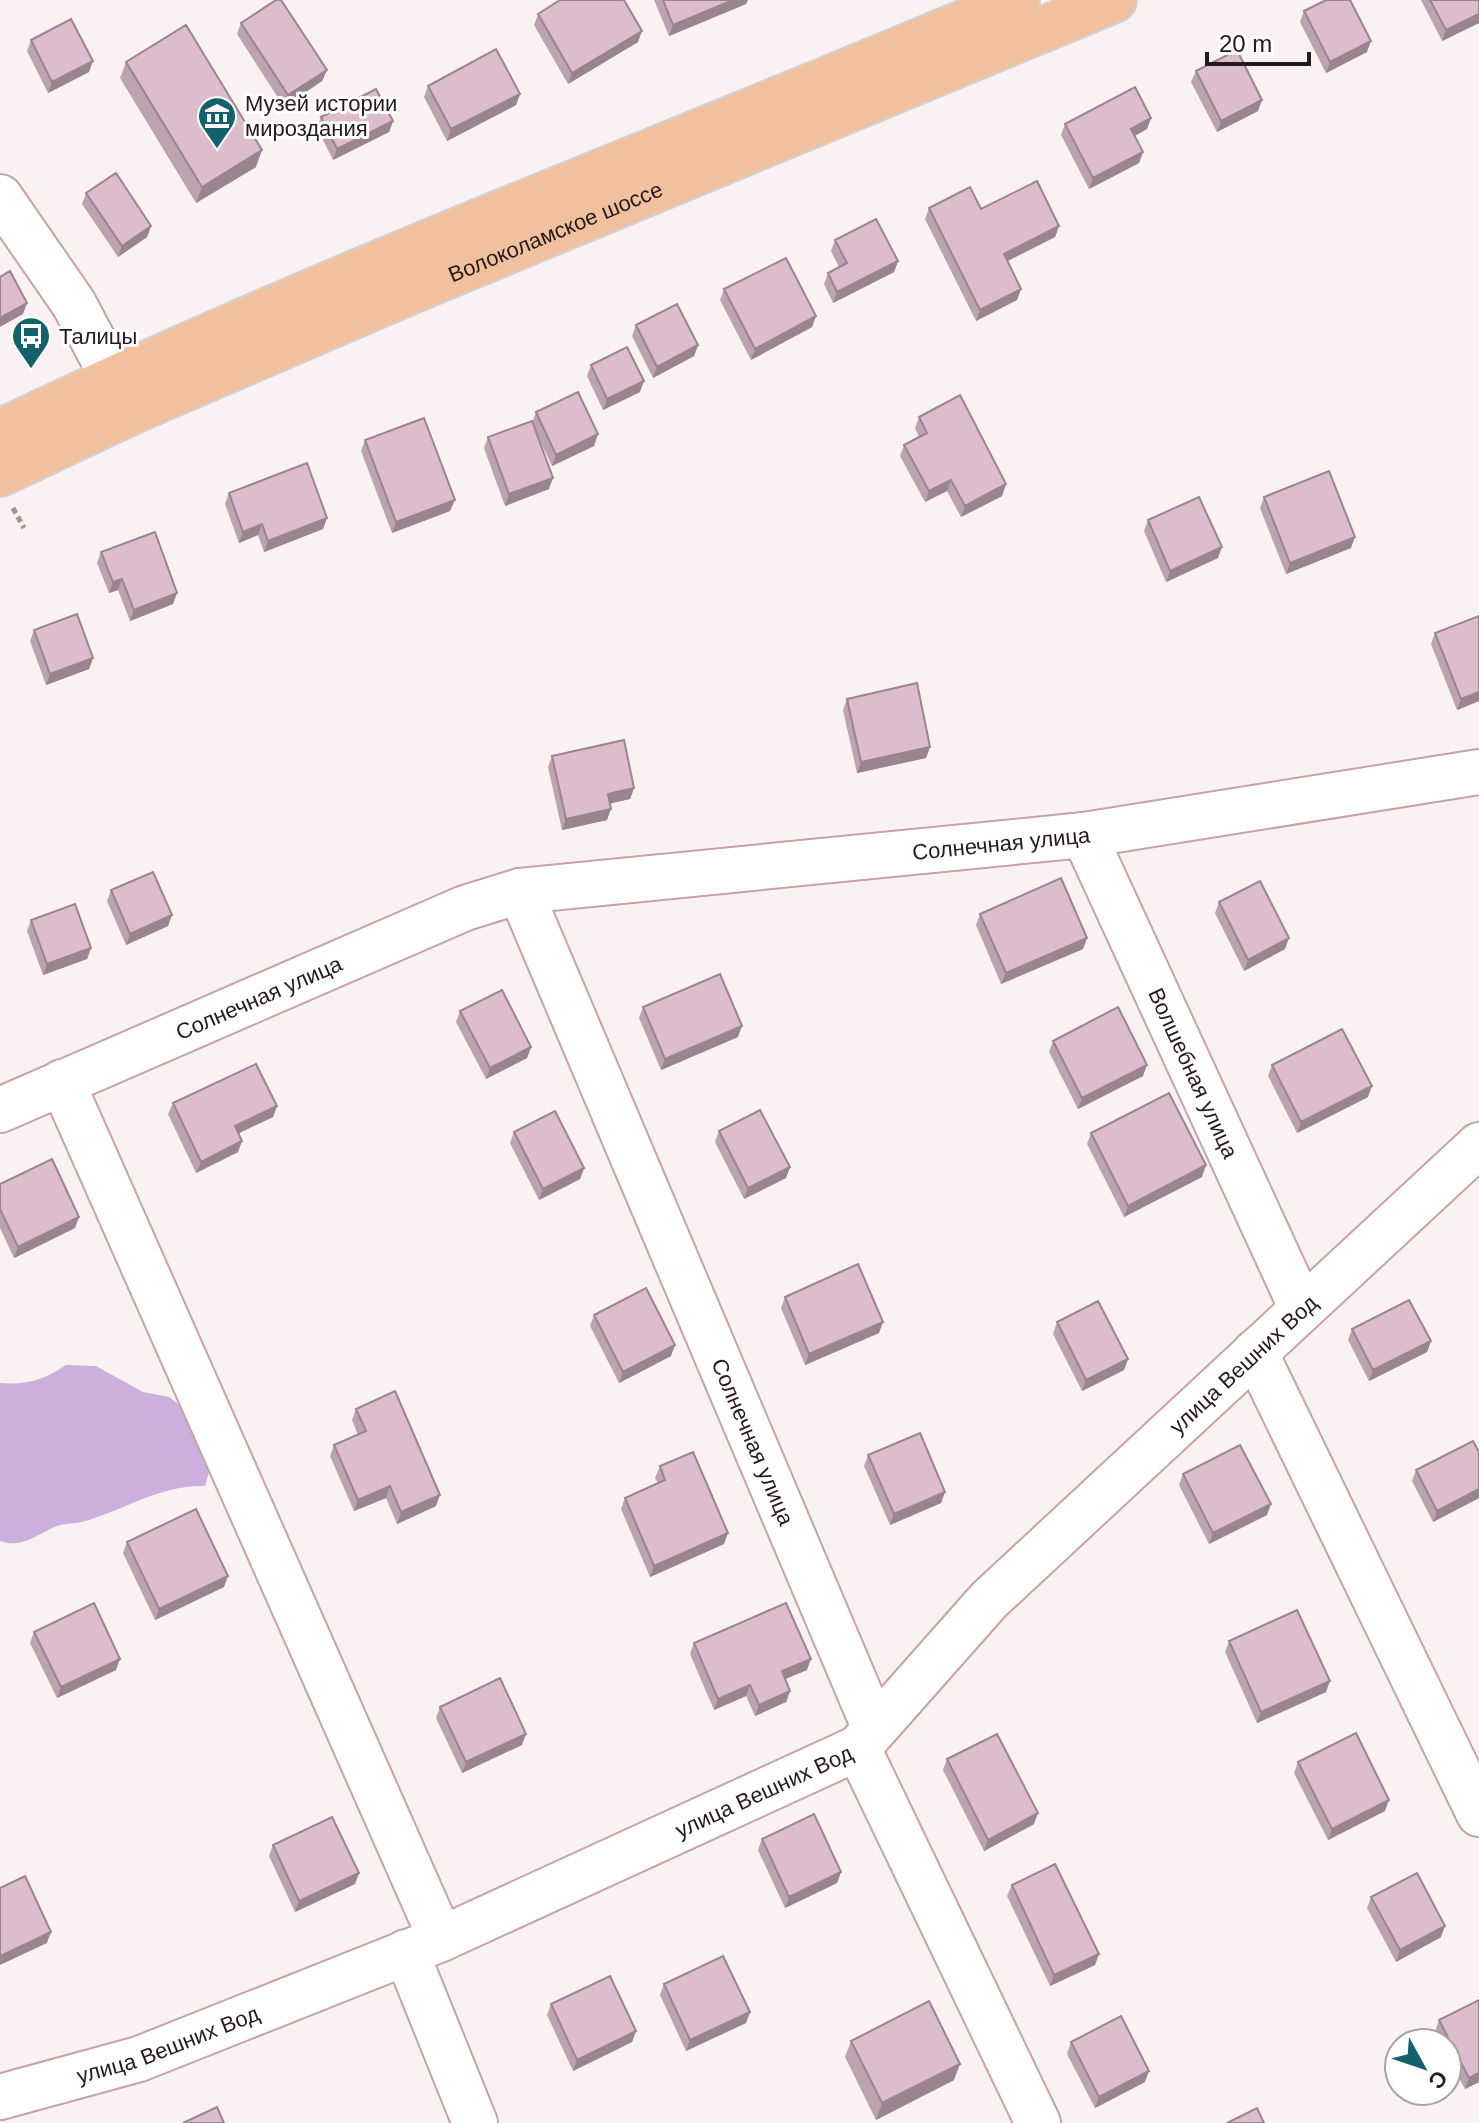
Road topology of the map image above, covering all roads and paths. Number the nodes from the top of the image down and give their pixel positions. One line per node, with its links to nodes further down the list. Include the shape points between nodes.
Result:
1 (1017, 0): 4 (main road, Волоколамское шоссе, via 402,253)
2 (1114, 0): 4 (main road, Волоколамское шоссе, via 414,290)
3 (0, 197): 4 (street, via 74,304)
4 (122, 395): 5 (main road, Волоколамское шоссе); 6 (main road, Волоколамское шоссе)
5 (0, 432)
6 (0, 474)
7 (1479, 772): 8 (street, Солнечная улица)
8 (1084, 835): 9 (street, Солнечная улица); 13 (street, Волшебная улица)
9 (520, 891): 10 (street, Солнечная улица, via 465,908); 15 (street, Солнечная улица)
10 (62, 1082): 11 (street, Солнечная улица); 17 (street)
11 (0, 1110)
12 (1479, 1145): 13 (street, улица Вешних Вод)
13 (1302, 1309): 14 (street, улица Вешних Вод)
14 (1255, 1352): 15 (street, улица Вешних Вод, via 989,1600); 16 (street)
15 (866, 1737): 17 (street, улица Вешних Вод); 20 (street, Солнечная улица)
16 (1479, 1814)
17 (423, 1946): 18 (street, улица Вешних Вод, via 139,2059); 19 (street)
18 (0, 2097)
19 (475, 2123)
20 (1038, 2123)

